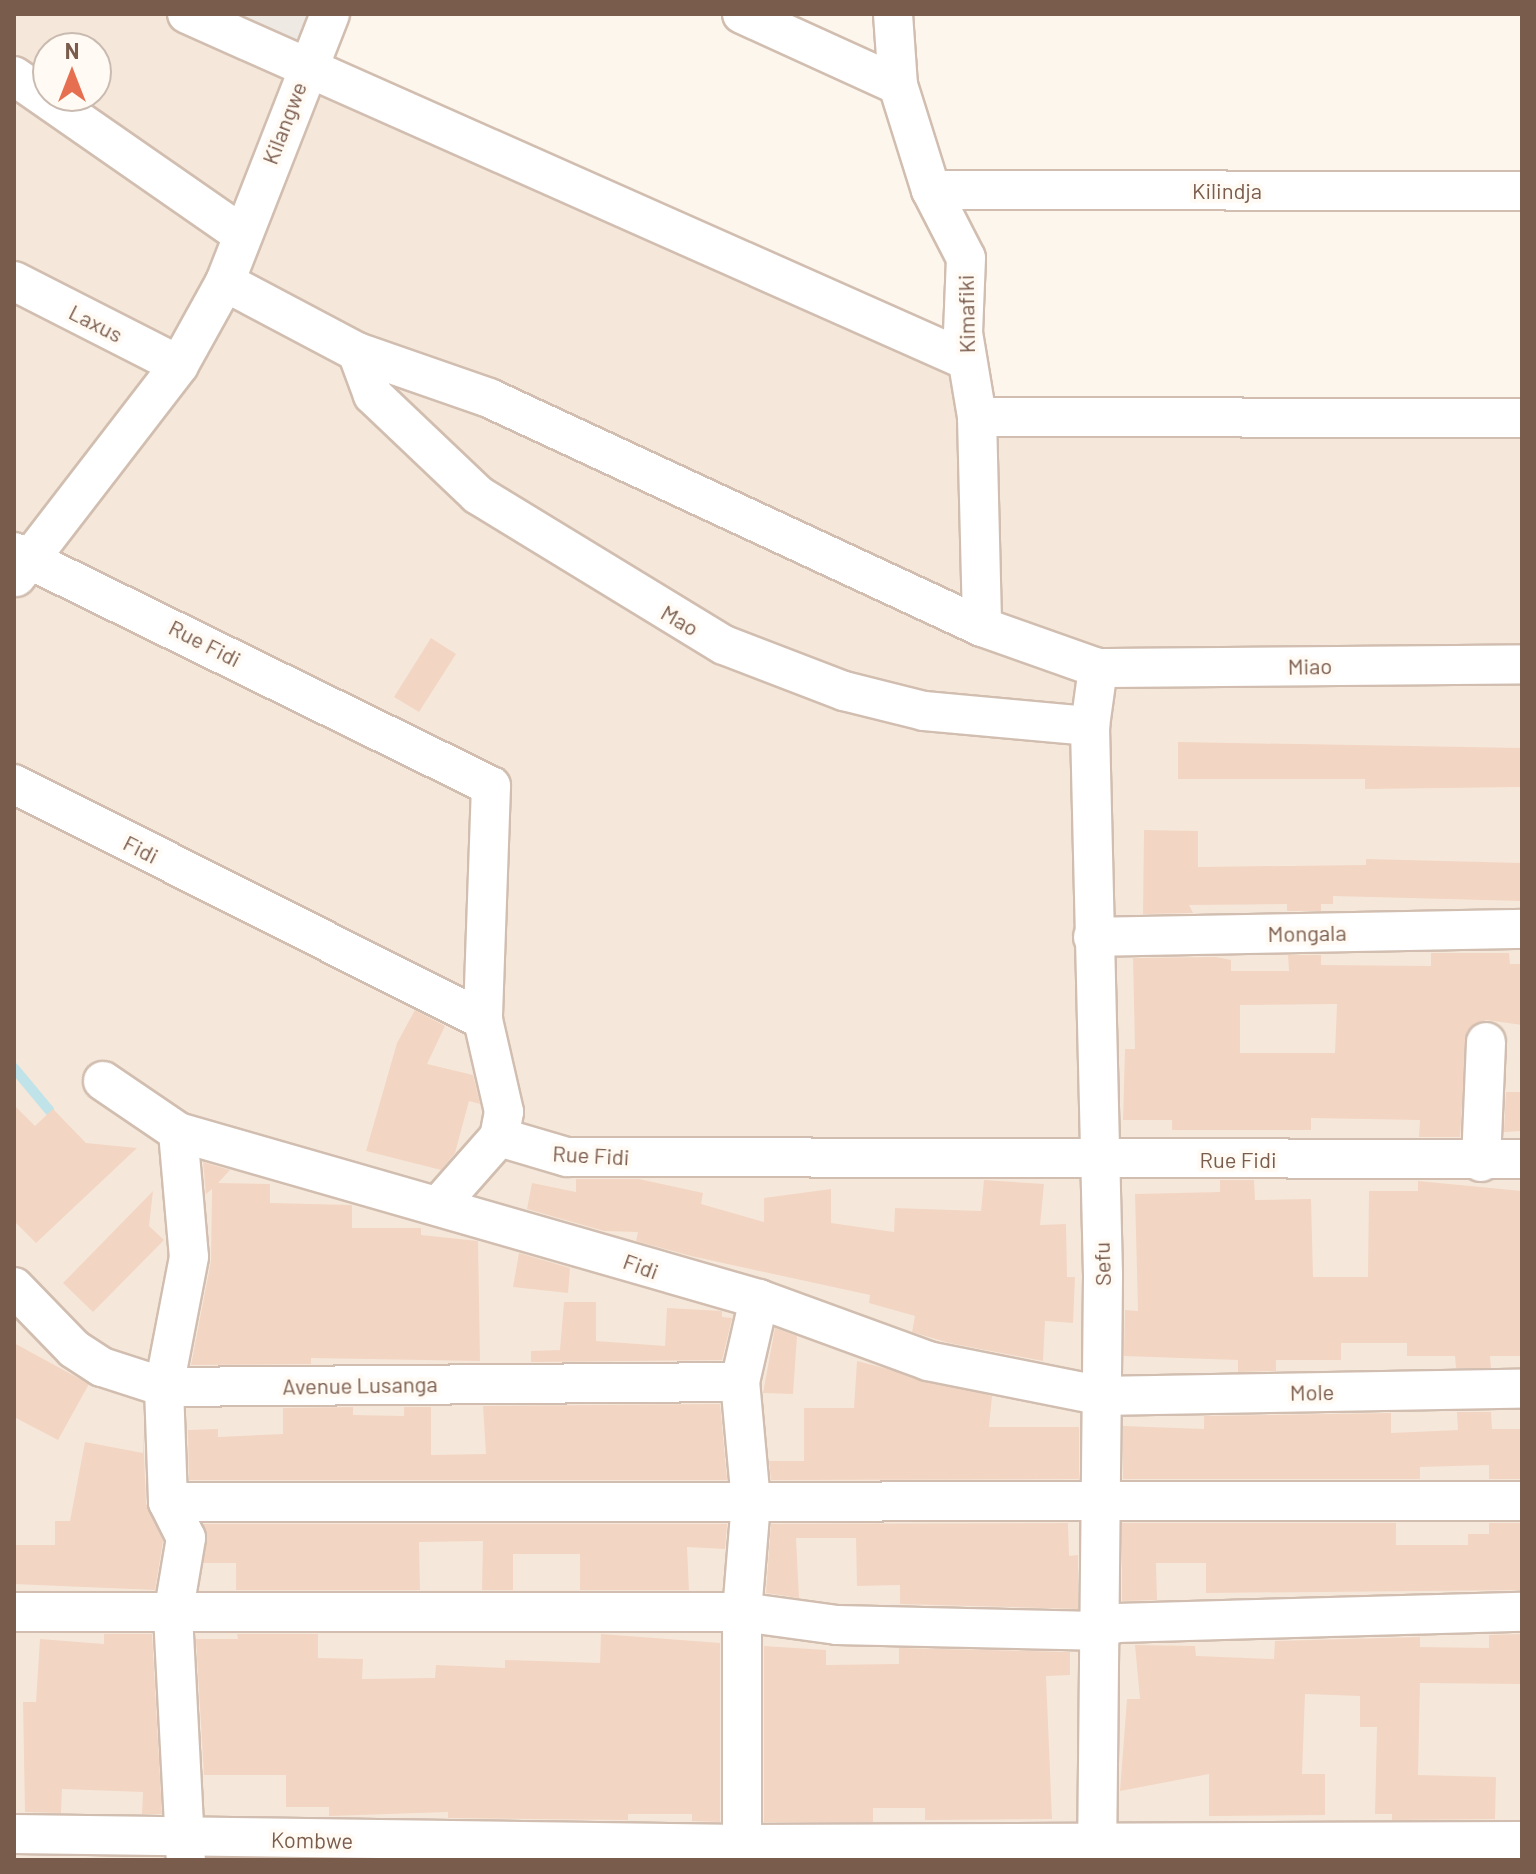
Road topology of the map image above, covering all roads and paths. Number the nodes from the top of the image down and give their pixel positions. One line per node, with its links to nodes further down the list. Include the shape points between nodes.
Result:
1 (187, 14): 5 (street)
2 (330, 14): 5 (street, Kilangwe)
3 (742, 14): 7 (street)
4 (893, 14): 7 (street, Kimafiki)
5 (305, 69): 10 (street, Kilangwe); 14 (street)
6 (14, 76): 10 (street)
7 (898, 85): 8 (street, Kimafiki)
8 (931, 190): 9 (street, Kilindja); 14 (street, Kimafiki, via 966,258)
9 (1522, 191)
10 (241, 234): 12 (street, Kilangwe)
11 (14, 281): 15 (street, Laxus)
12 (225, 282): 13 (street); 15 (street, Kilangwe)
13 (357, 352): 19 (street, via 489,398); 22 (street, Mao, via 373,395 478,495 724,645 844,691 924,711)
14 (966, 360): 16 (street, Kimafiki)
15 (179, 365): 18 (street, Kilangwe)
16 (977, 417): 17 (street); 19 (street, Kimafiki)
17 (1522, 418)
18 (19, 563): 26 (street, Rue Fidi, via 491,786)
19 (982, 627): 21 (street)
20 (1522, 664): 21 (street, Miao)
21 (1098, 668): 22 (street, Sefu)
22 (1090, 726): 25 (street, Sefu)
23 (14, 784): 26 (street, Fidi)
24 (1522, 929): 25 (street, Mongala)
25 (1093, 937): 32 (street, Sefu)
26 (483, 1020): 30 (street, Rue Fidi, via 504,1112)
27 (1486, 1042): 33 (street)
28 (103, 1081): 29 (street, Fidi)
29 (178, 1132): 34 (street, Fidi); 38 (street, via 189,1257)
30 (499, 1137): 32 (street, Rue Fidi, via 567,1157); 34 (street)
31 (1522, 1159): 33 (street, Rue Fidi)
32 (1098, 1160): 33 (street, Rue Fidi); 40 (street, Sefu)
33 (1481, 1162)
34 (440, 1204): 36 (street, Fidi, via 693,1284)
35 (14, 1287): 38 (street, Avenue Lusanga, via 74,1349 102,1367)
36 (759, 1299): 37 (street); 40 (street, Fidi, via 928,1361)
37 (740, 1382): 38 (street, Avenue Lusanga); 43 (street)
38 (164, 1387): 42 (street)
39 (1522, 1389): 40 (street, Mole)
40 (1103, 1396): 44 (street, Sefu)
41 (1522, 1501): 44 (street)
42 (168, 1502): 43 (street); 48 (street, via 186,1538)
43 (751, 1502): 44 (street); 46 (street)
44 (1099, 1505): 49 (street, Sefu)
45 (14, 1612): 48 (street)
46 (742, 1612): 48 (street); 49 (street, via 837,1625); 54 (street)
47 (1522, 1612): 49 (street, via 1117,1623)
48 (173, 1615): 52 (street)
49 (1096, 1631): 53 (street, Sefu)
50 (14, 1834): 52 (street, Kombwe)
51 (1522, 1841): 53 (street, Kombwe)
52 (183, 1849): 54 (street, Kombwe)
53 (1098, 1850): 54 (street, Kombwe)
54 (742, 1852)

